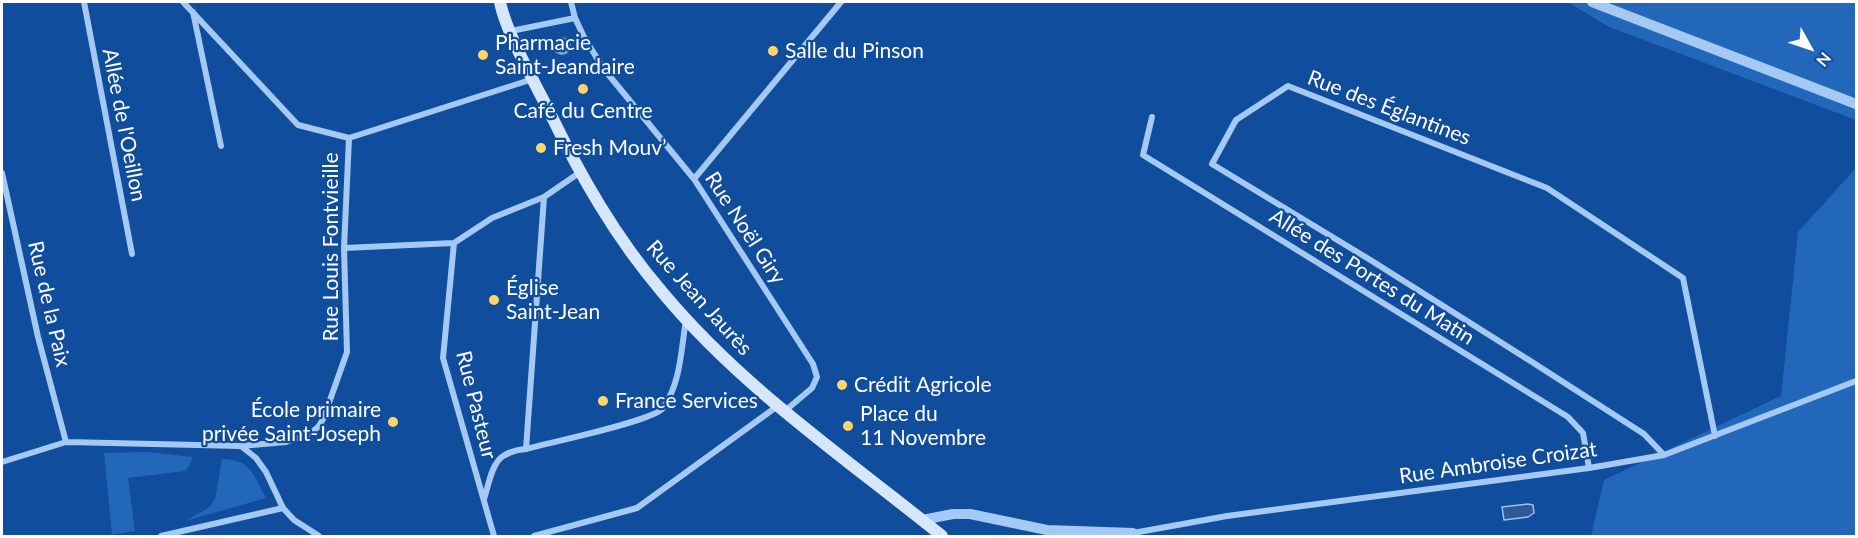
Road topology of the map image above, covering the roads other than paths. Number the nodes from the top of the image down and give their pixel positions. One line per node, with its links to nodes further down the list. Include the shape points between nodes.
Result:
1 (84, 2): 21 (street, Allée de l'Oeillon)
2 (183, 2): 7 (street)
3 (500, 2): 9 (main road, Rue Jean Jaurès)
4 (571, 2): 8 (street, Rue Noël Giry)
5 (841, 2): 17 (street)
6 (1592, 2): 11 (street)
7 (192, 12): 13 (street, via 297,125); 14 (street)
8 (576, 18): 9 (street); 17 (street, Rue Noël Giry, via 603,68)
9 (511, 31): 10 (main road, Rue Jean Jaurès)
10 (532, 79): 13 (street, Rue Louis Fontvieille); 16 (main road, Rue Jean Jaurès)
11 (1857, 104)
12 (1152, 117): 31 (street, Allée des Portes du Matin, via 1143,154 1568,417 1584,433)
13 (348, 138): 20 (street, Rue Louis Fontvieille)
14 (221, 146)
15 (2, 173): 26 (street, Rue de la Paix)
16 (579, 173): 18 (street); 22 (main road, Rue Jean Jaurès, via 622,240)
17 (694, 179): 24 (street, Rue Noël Giry, via 813,364 817,377 812,388)
18 (544, 197): 19 (street, via 492,218); 28 (street)
19 (454, 243): 20 (street); 32 (street, Rue Pasteur, via 444,358)
20 (344, 248): 27 (street, Rue Louis Fontvieille, via 347,352 324,417 311,433 298,438)
21 (132, 254)
22 (686, 319): 24 (main road, Rue Jean Jaurès, via 729,363); 28 (street, via 675,386 661,411)
23 (1857, 381): 25 (street, Rue Ambroise Croizat)
24 (782, 408): 34 (main road, Rue Jean Jaurès); 39 (street, Rue Noël Giry, via 637,508)
25 (1715, 436): 29 (street, Rue Ambroise Croizat); 29 (street, Rue des Églantines, via 1683,278 1546,188 1288,86 1236,120 1212,164 1644,434)
26 (66, 442): 27 (street, Rue Louis Fontvieille); 30 (street, Rue Louis Fontvieille)
27 (241, 446): 33 (street, via 266,472)
28 (526, 449): 32 (street, via 510,450 496,462)
29 (1664, 455): 31 (street, Rue Ambroise Croizat)
30 (2, 462)
31 (1589, 468): 35 (street, Rue Ambroise Croizat, via 1238,514)
32 (484, 499): 38 (street, Rue Pasteur)
33 (283, 508): 36 (street); 37 (street)
34 (922, 520): 35 (street, via 970,514 1047,530); 40 (main road, Rue Jean Jaurès)
35 (1135, 535)
36 (161, 537)
37 (319, 537)
38 (494, 537)
39 (534, 537)
40 (942, 537)

